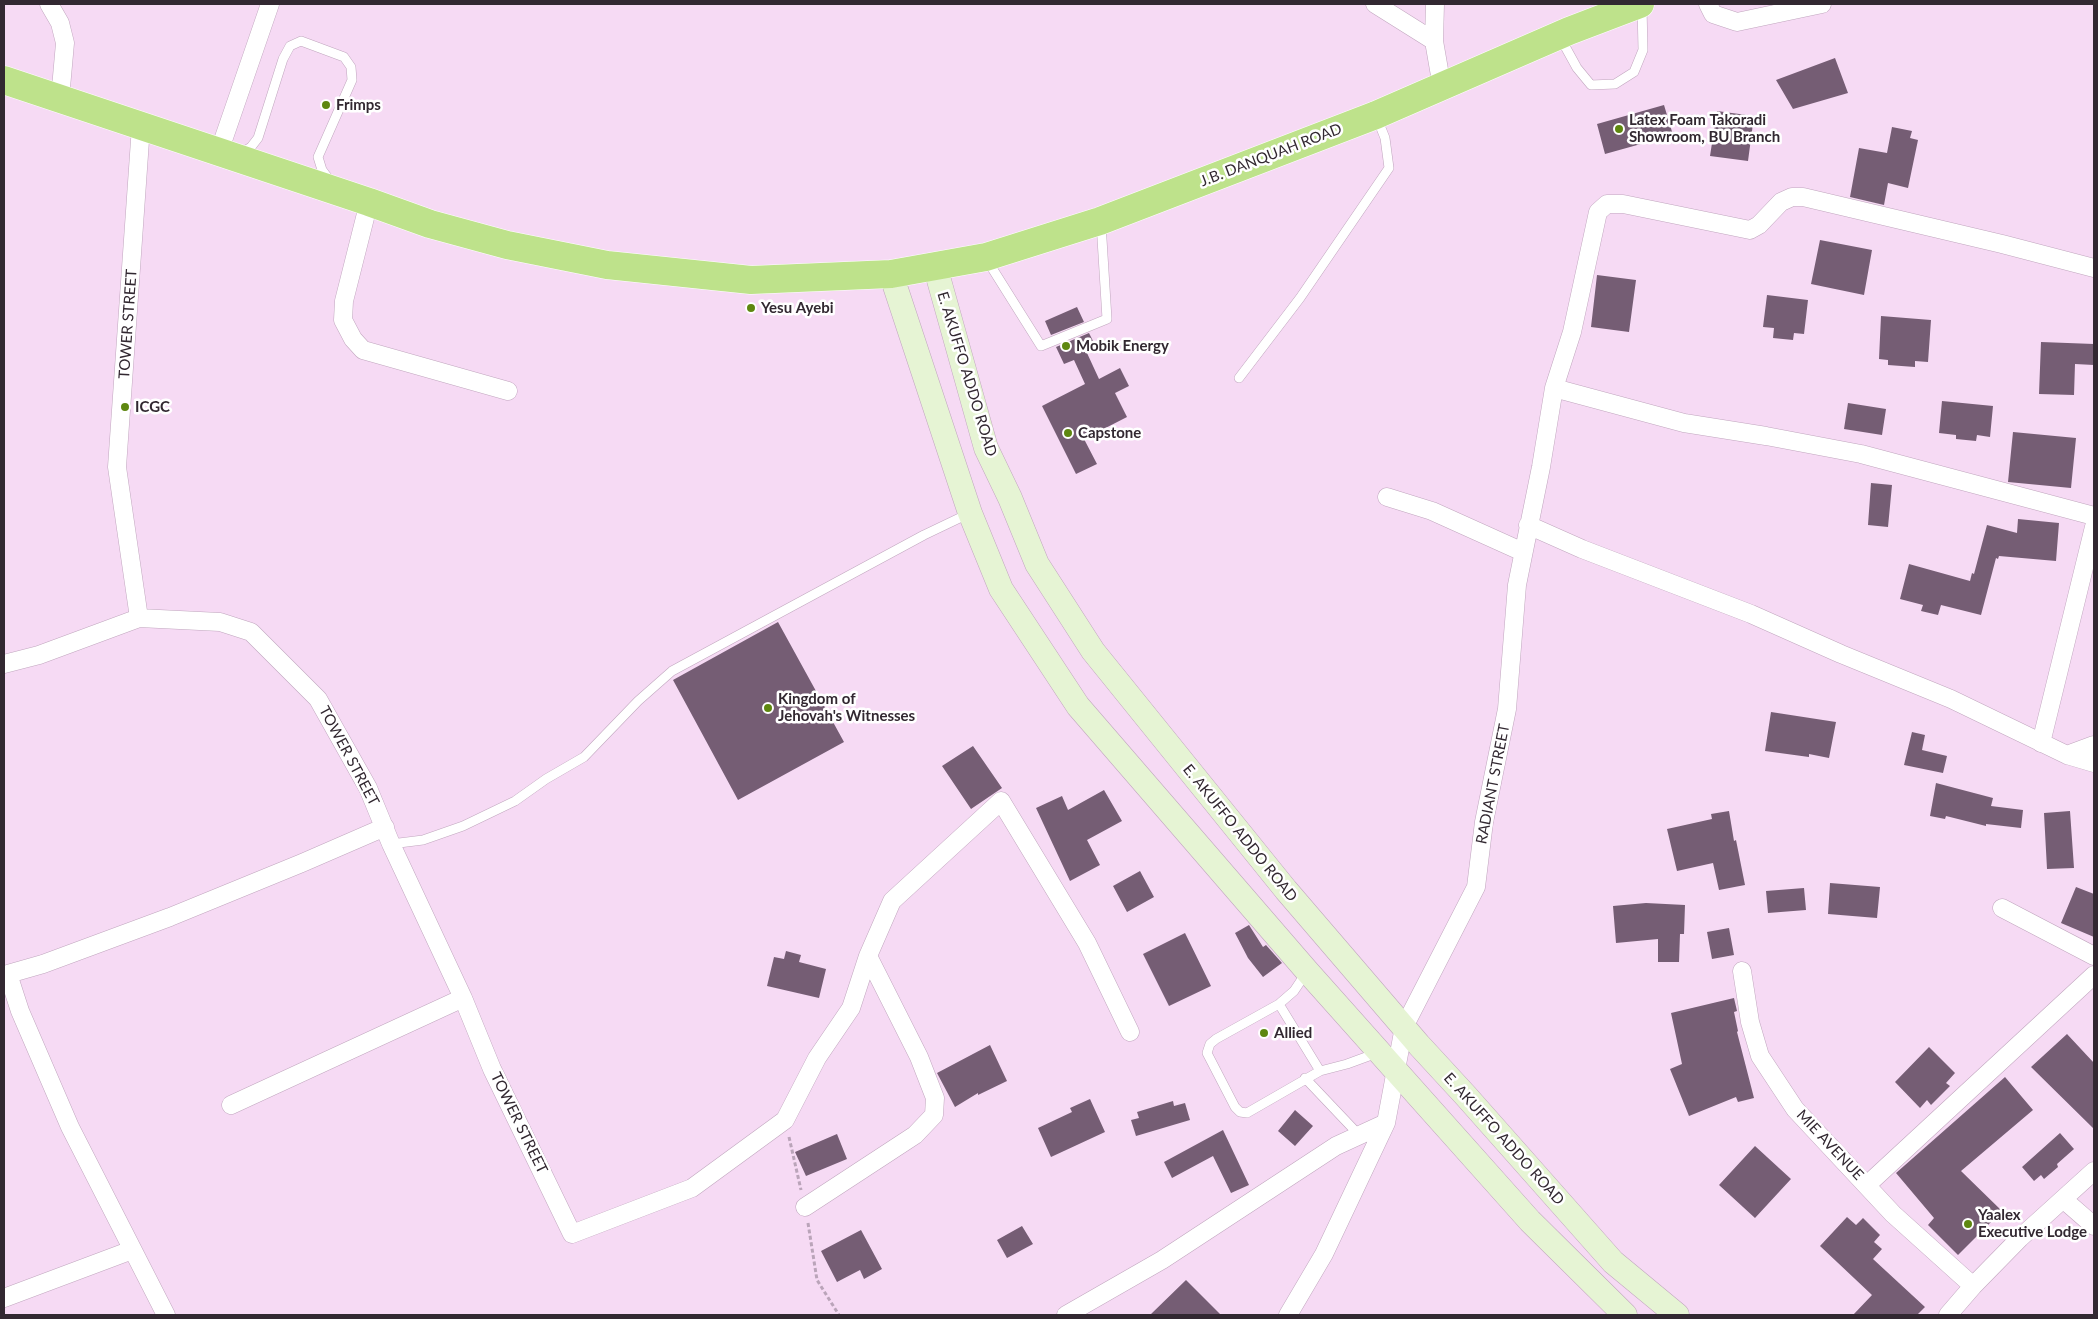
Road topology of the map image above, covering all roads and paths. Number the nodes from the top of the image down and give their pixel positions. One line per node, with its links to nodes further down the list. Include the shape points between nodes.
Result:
1 (49, 4): 12 (street, via 60,23 65,43)
2 (270, 4): 15 (street)
3 (1375, 4): 9 (street)
4 (1435, 4): 9 (street)
5 (1641, 4): 8 (highway, J.B. DANQUAH ROAD); 8 (lane, via 1643,50 1634,72 1615,84 1591,85 1577,68)
6 (1708, 4): 7 (street, via 1712,14 1737,22)
7 (1822, 4)
8 (1559, 35): 11 (highway, J.B. DANQUAH ROAD)
9 (1434, 41): 11 (street)
10 (4, 80): 12 (highway, J.B. DANQUAH ROAD)
11 (1442, 87): 13 (highway, J.B. DANQUAH ROAD)
12 (60, 99): 14 (highway, J.B. DANQUAH ROAD)
13 (1376, 115): 18 (highway, J.B. DANQUAH ROAD); 23 (lane, via 1385,138 1389,168 1300,298)
14 (141, 126): 15 (highway, J.B. DANQUAH ROAD); 32 (street, TOWER STREET, via 117,467)
15 (227, 154): 16 (highway, J.B. DANQUAH ROAD); 16 (lane, via 251,147 258,138 283,59 290,46 301,41 344,58 351,67 352,80 318,156 322,170)
16 (337, 191): 17 (highway, J.B. DANQUAH ROAD)
17 (369, 202): 22 (highway, J.B. DANQUAH ROAD, via 430,224 506,245 607,265 751,280); 25 (street, via 344,301 343,320 353,339 363,350)
18 (1100, 221): 19 (highway, J.B. DANQUAH ROAD); 19 (lane, via 1107,319 1041,346)
19 (986, 257): 20 (highway, J.B. DANQUAH ROAD)
20 (935, 266): 22 (highway, J.B. DANQUAH ROAD); 49 (main road, E. AKUFFO ADDO ROAD, via 986,448 1037,564 1093,651 1286,890)
21 (2094, 268): 24 (street, RADIANT STREET, via 1803,197 1781,202 1750,230 1623,204 1607,204 1598,212 1572,332)
22 (891, 274): 27 (main road)
23 (1239, 378)
24 (1554, 388): 28 (street, via 1684,423 1861,454); 29 (street, RADIANT STREET)
25 (508, 391)
26 (1387, 497): 31 (street, via 1432,511)
27 (970, 513): 39 (lane, via 672,671 584,756 515,801 463,826 423,840); 44 (main road, via 1001,589 1078,706)
28 (2094, 516)
29 (1528, 525): 31 (street, RADIANT STREET); 34 (street, via 1751,614)
30 (2094, 527): 34 (street)
31 (1523, 552): 49 (street, RADIANT STREET, via 1516,585 1507,709 1484,822 1476,887)
32 (139, 618): 33 (street, via 39,655); 38 (street, TOWER STREET, via 220,622 251,632 318,699 368,788)
33 (4, 664)
34 (2041, 742): 36 (street)
35 (2094, 745): 36 (street)
36 (2067, 755): 37 (street)
37 (2094, 763)
38 (385, 827): 39 (street, TOWER STREET); 43 (street, via 170,917 44,964)
39 (391, 844): 47 (street, TOWER STREET)
40 (2002, 908): 42 (street)
41 (868, 956): 47 (street, TOWER STREET, via 851,1008 817,1058 785,1120 692,1188 572,1234 492,1069); 50 (street, via 892,901 1001,802 1086,944); 61 (street, via 919,1057 935,1098 934,1115 916,1135)
42 (2094, 956)
43 (6, 970): 63 (street, via 20,1011 70,1126)
44 (1307, 971): 48 (lane, via 1294,991); 51 (main road)
45 (1742, 971): 59 (street, MIE AVENUE, via 1750,1022 1760,1056 1795,1109)
46 (2094, 976): 59 (street)
47 (463, 998): 55 (street)
48 (1279, 1004): 52 (lane); 54 (lane, via 1216,1039 1207,1053 1240,1112 1247,1113)
49 (1404, 1027): 53 (street, RADIANT STREET); 70 (main road, E. AKUFFO ADDO ROAD, via 1614,1262)
50 (1130, 1032)
51 (1379, 1052): 52 (lane); 53 (main road)
52 (1320, 1071): 54 (lane)
53 (1397, 1071): 56 (street, RADIANT STREET); 69 (main road, via 1530,1221)
54 (1305, 1078): 57 (lane)
55 (231, 1105)
56 (1386, 1123): 57 (street); 68 (street, RADIANT STREET, via 1324,1254)
57 (1360, 1136): 67 (street, via 1336,1146 1162,1260)
58 (2094, 1171): 60 (street)
59 (1867, 1185): 64 (street, MIE AVENUE, via 1893,1214)
60 (2063, 1199): 62 (street); 64 (street)
61 (805, 1207)
62 (2094, 1226)
63 (132, 1250): 65 (street); 66 (street)
64 (1973, 1286): 71 (street)
65 (4, 1298)
66 (166, 1315)
67 (1066, 1315)
68 (1288, 1315)
69 (1625, 1315)
70 (1677, 1315)
71 (1948, 1315)

